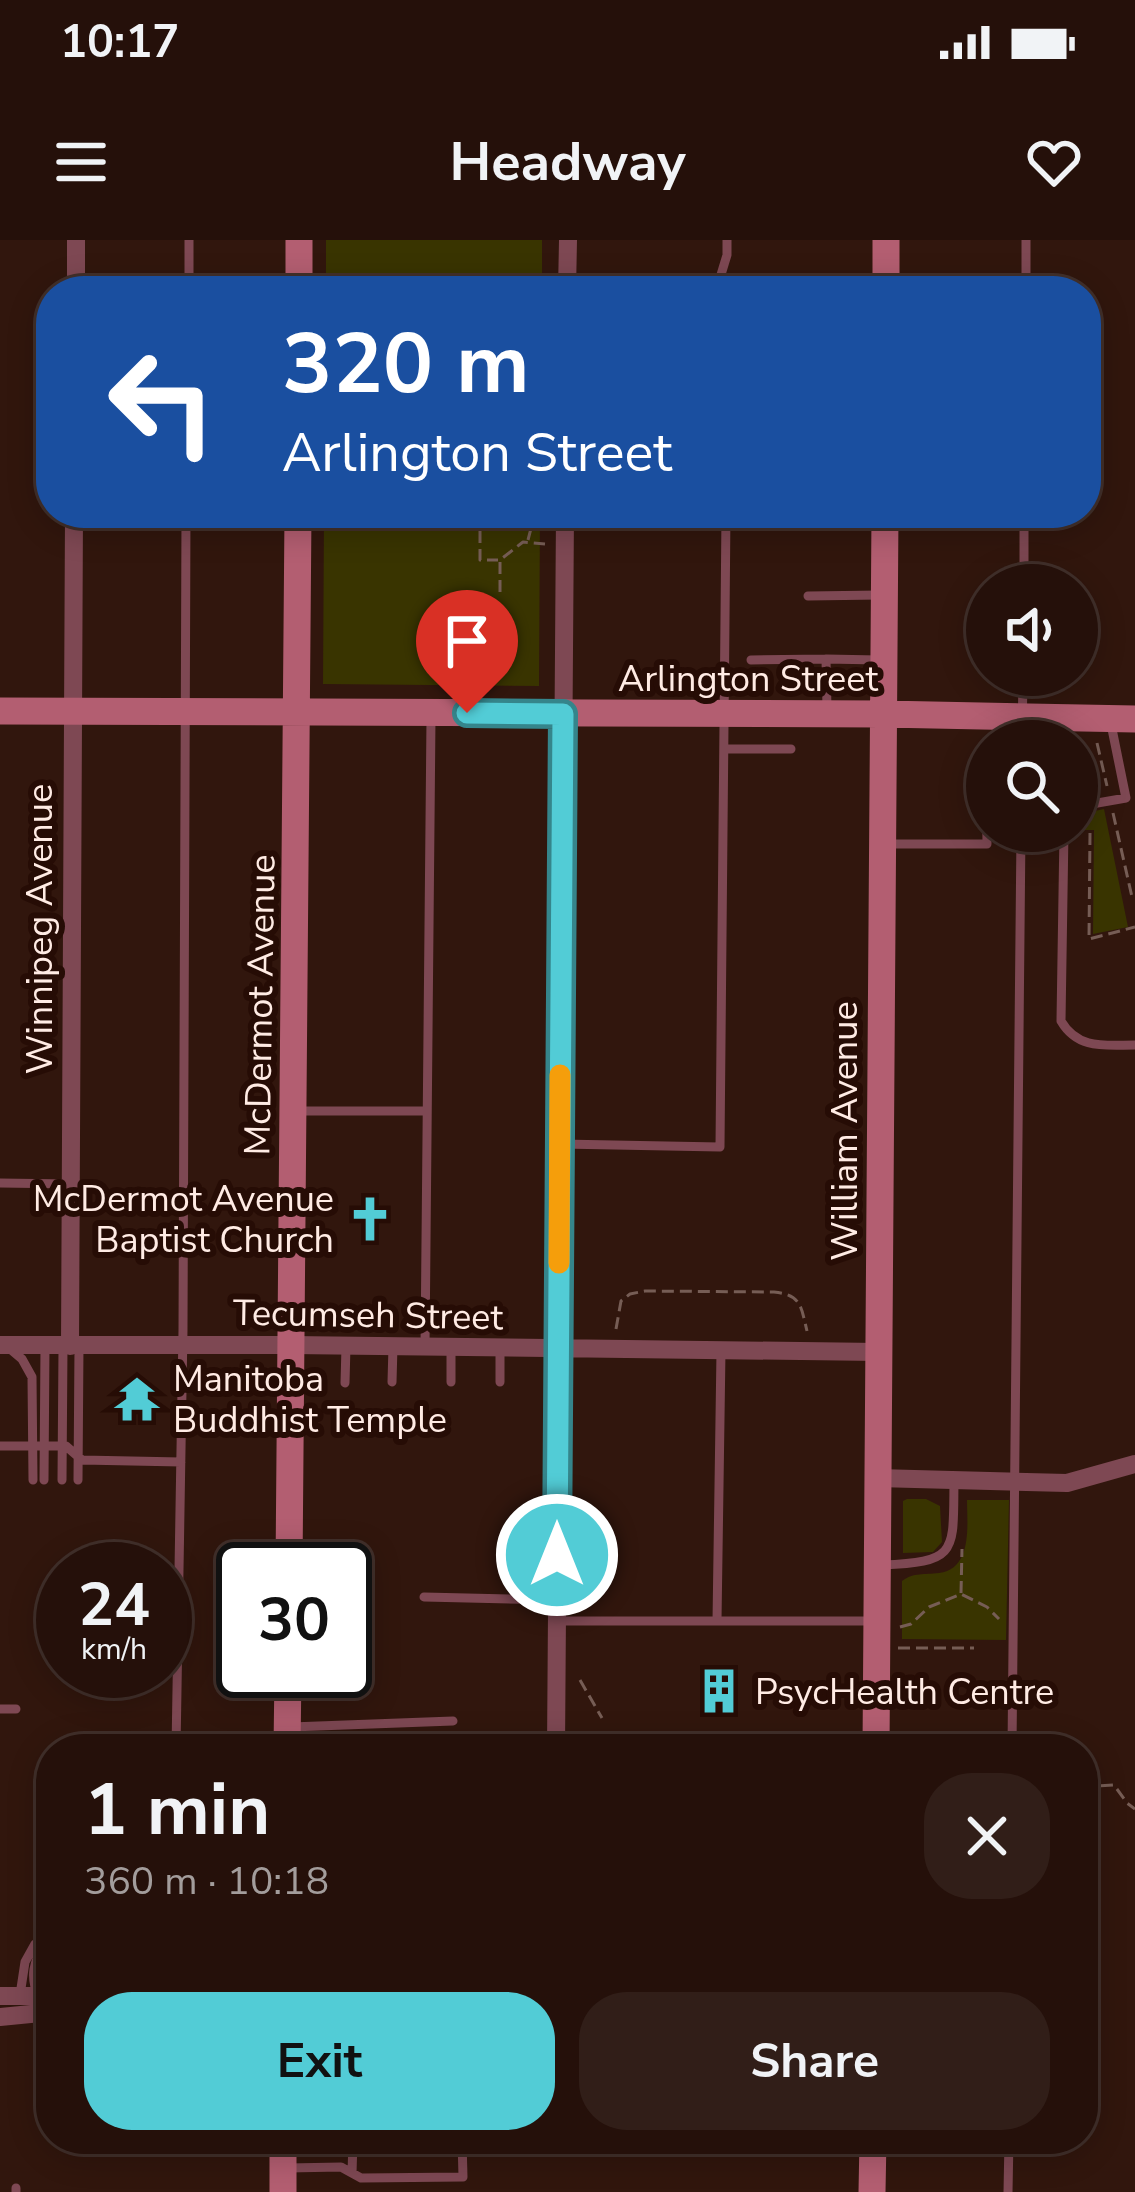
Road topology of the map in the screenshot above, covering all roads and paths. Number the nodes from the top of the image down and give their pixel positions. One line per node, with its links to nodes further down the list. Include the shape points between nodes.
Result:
1 (76, 240): 8 (street)
2 (189, 240): 9 (lane)
3 (299, 240): 10 (main road)
4 (568, 240): 11 (street)
5 (727, 240): 12 (lane)
6 (886, 240): 13 (main road)
7 (1026, 240): 14 (lane)
8 (76, 276)
9 (189, 276)
10 (299, 276)
11 (567, 276)
12 (721, 276)
13 (886, 276)
14 (1026, 276)
15 (74, 528): 35 (street, Winnipeg Avenue)
16 (186, 528): 36 (lane)
17 (298, 528): 37 (main road, McDermot Avenue)
18 (480, 528): 26 (path, via 480,560)
19 (532, 528): 24 (path)
20 (566, 528): 39 (street)
21 (725, 528): 40 (lane)
22 (885, 528): 29 (main road, William Avenue)
23 (1024, 528): 27 (lane)
24 (528, 543): 25 (path); 26 (path)
25 (538, 544)
26 (500, 560): 28 (path)
27 (1024, 564)
28 (500, 592)
29 (884, 595): 30 (lane); 33 (main road, William Avenue)
30 (808, 596)
31 (826, 659): 32 (lane); 33 (lane); 41 (lane)
32 (751, 660)
33 (884, 660): 42 (main road, William Avenue)
34 (0, 711): 35 (main road, Arlington Street)
35 (73, 711): 36 (main road, Arlington Street); 61 (street, Winnipeg Avenue)
36 (184, 711): 37 (main road, Arlington Street); 67 (lane)
37 (298, 712): 38 (main road, Arlington Street); 58 (main road, McDermot Avenue)
38 (431, 713): 39 (main road, Arlington Street); 57 (lane)
39 (563, 714): 40 (main road, Arlington Street); 59 (street)
40 (724, 714): 41 (main road, Arlington Street); 45 (lane)
41 (827, 714): 42 (main road, Arlington Street)
42 (884, 714): 43 (main road, Arlington Street); 49 (main road, William Avenue)
43 (966, 723)
44 (1114, 726): 47 (path); 47 (lane, via 1126,797)
45 (724, 749): 46 (lane); 59 (lane, via 720,1147)
46 (791, 749)
47 (1111, 800): 48 (lane); 54 (path)
48 (1098, 802)
49 (883, 844): 50 (lane); 75 (main road, William Avenue)
50 (966, 844)
51 (1022, 852): 91 (lane)
52 (1064, 852): 56 (lane, via 1061,1021 1078,1041)
53 (1090, 852): 55 (path, via 1089,939)
54 (1135, 898)
55 (1135, 927)
56 (1135, 1045)
57 (427, 1111): 58 (lane); 70 (lane)
58 (293, 1112): 65 (main road, McDermot Avenue)
59 (560, 1144): 73 (street)
60 (0, 1183): 61 (lane)
61 (71, 1184): 66 (street, Winnipeg Avenue)
62 (615, 1331): 63 (path, via 621,1301 645,1291 790,1294)
63 (807, 1333)
64 (2, 1345): 66 (street, Tecumseh Street); 81 (lane, via 32,1377)
65 (291, 1345): 67 (street, Tecumseh Street); 68 (street, Tecumseh Street); 92 (main road, McDermot Avenue)
66 (64, 1346): 67 (street, Tecumseh Street); 81 (lane); 82 (lane); 83 (lane)
67 (183, 1346): 84 (lane)
68 (346, 1346): 69 (street, Tecumseh Street); 79 (lane)
69 (393, 1346): 70 (street, Tecumseh Street); 76 (lane)
70 (425, 1347): 71 (street, Tecumseh Street)
71 (451, 1348): 72 (street, Tecumseh Street); 77 (lane)
72 (500, 1348): 73 (street, Tecumseh Street); 78 (lane)
73 (558, 1350): 74 (street, Tecumseh Street); 95 (street)
74 (721, 1351): 75 (street, Tecumseh Street); 97 (lane)
75 (878, 1352): 86 (main road, William Avenue)
76 (392, 1382)
77 (451, 1382)
78 (500, 1382)
79 (345, 1383)
80 (0, 1446): 81 (lane)
81 (39, 1446): 82 (lane); 87 (lane)
82 (62, 1446): 83 (lane); 88 (lane)
83 (79, 1457): 84 (lane); 89 (lane)
84 (181, 1462): 108 (lane)
85 (1135, 1465): 91 (street, via 1067,1483)
86 (877, 1478): 90 (street); 93 (main road, William Avenue)
87 (39, 1480)
88 (62, 1480)
89 (78, 1480)
90 (954, 1480): 91 (street); 93 (lane, via 947,1550 925,1563)
91 (1015, 1481): 99 (lane)
92 (289, 1542)
93 (877, 1565): 98 (main road, William Avenue)
94 (424, 1597): 95 (lane)
95 (557, 1600): 96 (street)
96 (557, 1621): 97 (lane); 111 (street)
97 (717, 1621): 98 (lane)
98 (887, 1624): 99 (path, via 911,1624 961,1594); 112 (main road, William Avenue)
99 (1013, 1628): 113 (lane)
100 (898, 1648): 101 (path)
101 (974, 1648)
102 (580, 1681): 106 (path)
103 (288, 1698): 109 (main road)
104 (0, 1709): 105 (lane)
105 (16, 1709)
106 (602, 1718)
107 (453, 1721): 110 (lane)
108 (176, 1734)
109 (287, 1734)
110 (326, 1734)
111 (556, 1734)
112 (877, 1734)
113 (1012, 1734)
114 (1098, 1786): 115 (path, via 1114,1785)
115 (1135, 1808)
116 (36, 1949): 118 (lane, via 25,1962)
117 (36, 1961): 118 (lane)
118 (34, 2001): 119 (street)
119 (10, 2017)
120 (352, 2154): 125 (lane)
121 (462, 2154): 125 (lane, via 463,2177)
122 (873, 2154): 126 (main road)
123 (1009, 2154): 127 (lane)
124 (283, 2160): 125 (lane)
125 (352, 2173)
126 (872, 2192)
127 (1008, 2192)

